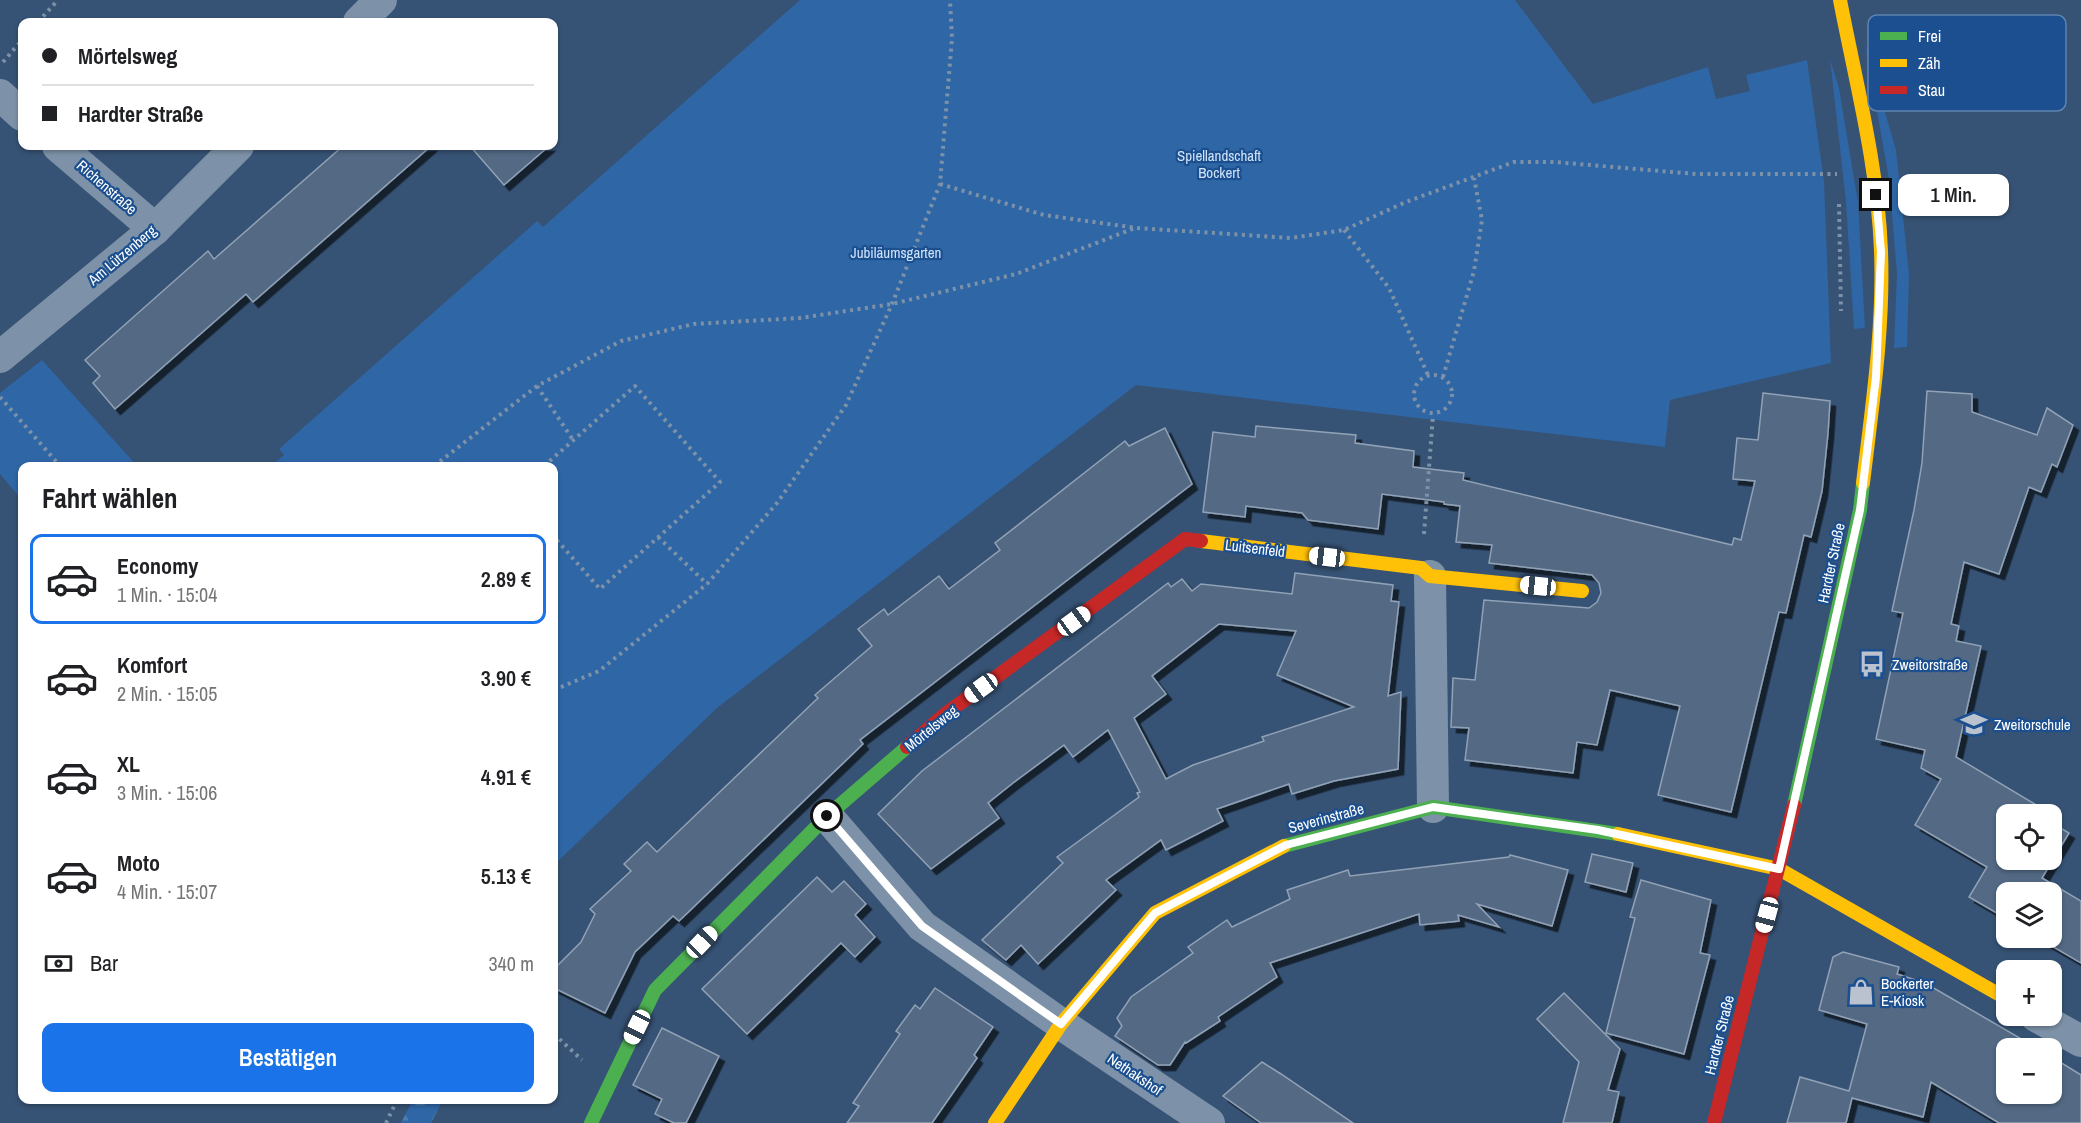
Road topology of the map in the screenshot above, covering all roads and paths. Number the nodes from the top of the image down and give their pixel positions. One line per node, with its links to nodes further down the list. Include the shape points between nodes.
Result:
1 (58, 0): 5 (path)
2 (381, 0): 6 (street)
3 (950, 0): 14 (path, via 952,38)
4 (1839, 0): 41 (street, Hardter Straße, via 1875,187 1881,252 1876,377 1860,510)
5 (42, 18)
6 (363, 18)
7 (18, 44): 8 (path)
8 (0, 64)
9 (0, 95): 10 (street)
10 (18, 111)
11 (63, 150): 18 (street, Richenstraße)
12 (233, 150): 18 (street, Am Lützenberg)
13 (1474, 177): 15 (path, via 1514,162 1554,162 1696,174 1838,174); 19 (path); 24 (path, via 1482,220 1474,271)
14 (940, 184): 17 (path, via 1044,215); 20 (path)
15 (1838, 185)
16 (1839, 196): 21 (path)
17 (1137, 228): 19 (path, via 1291,238); 20 (path, via 1016,274)
18 (155, 229): 22 (street, Am Lützenberg)
19 (1344, 230): 23 (path, via 1389,288)
20 (892, 304): 25 (path, via 800,318 694,324 621,341); 36 (path, via 846,405 777,503)
21 (1841, 323)
22 (0, 357)
23 (1428, 375): 24 (path); 27 (path, via 1416,384 1414,399 1423,412)
24 (1443, 377): 27 (path, via 1452,389 1451,404)
25 (537, 386): 28 (path); 30 (path)
26 (0, 397): 29 (path)
27 (1433, 415): 35 (path)
28 (573, 440): 31 (path); 32 (path, via 635,386 720,482)
29 (57, 462)
30 (439, 462)
31 (548, 462)
32 (658, 537): 34 (path, via 600,589); 36 (path)
33 (1185, 539): 35 (street, Luitsenfeld); 40 (street, Mörtelsweg, via 944,716)
34 (558, 542)
35 (1426, 572): 37 (street, Luitsenfeld); 39 (street)
36 (707, 584): 38 (path, via 599,671)
37 (1582, 591)
38 (558, 688)
39 (1433, 807): 41 (street, Severinstraße, via 1598,830); 43 (street, Severinstraße, via 1286,845 1155,913)
40 (827, 816): 43 (street, via 922,926); 48 (street, Mörtelsweg, via 655,990)
41 (1779, 869): 42 (street); 51 (street, Hardter Straße)
42 (1996, 993)
43 (1061, 1024): 49 (street, Severinstraße); 50 (street, Nethakshof)
44 (2054, 1026): 45 (street)
45 (2081, 1041)
46 (395, 1104): 47 (path)
47 (386, 1123)
48 (591, 1123)
49 (994, 1123)
50 (1209, 1123)
51 (1714, 1123)

